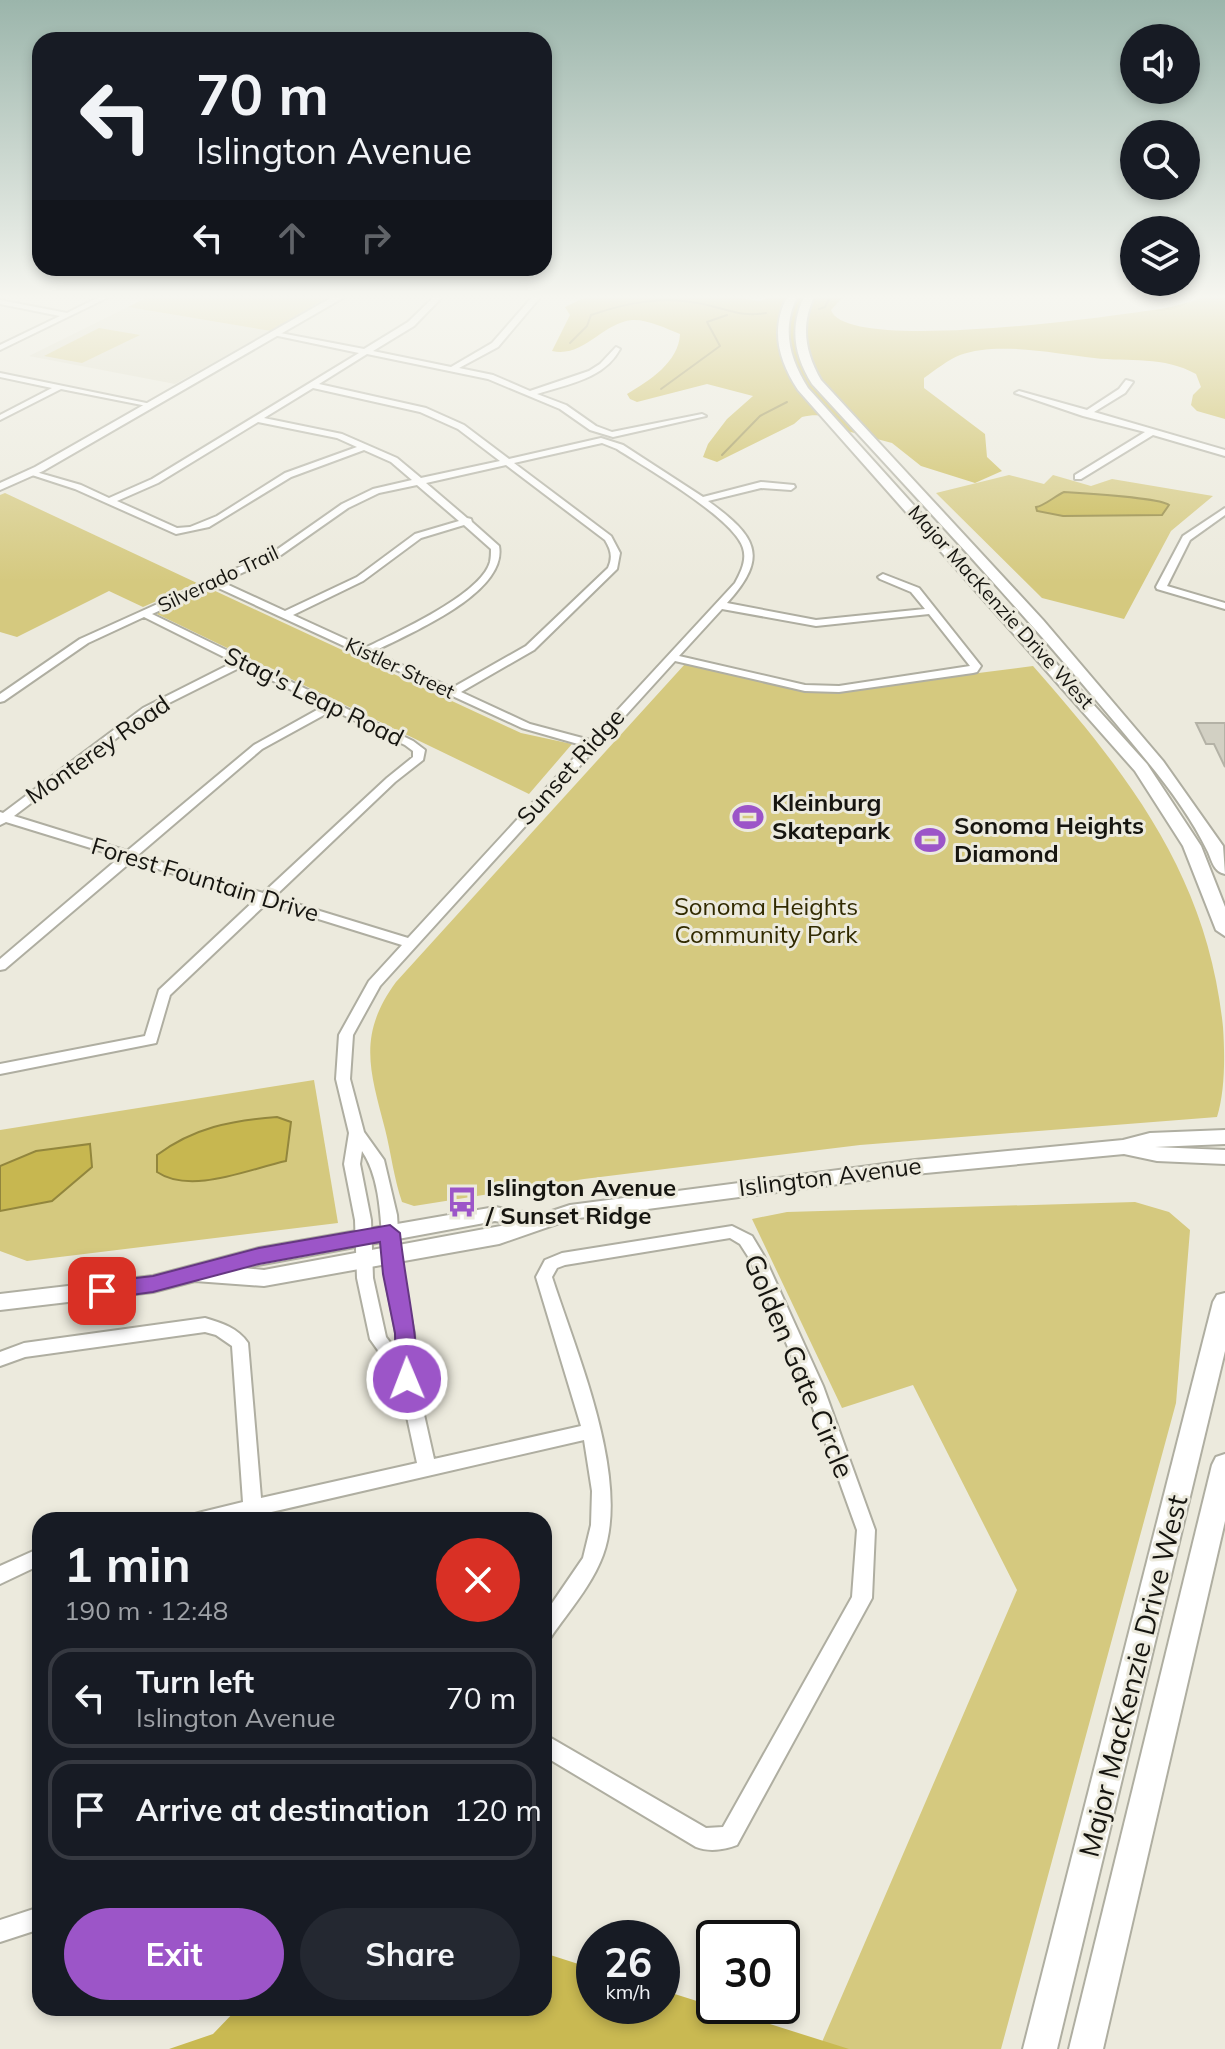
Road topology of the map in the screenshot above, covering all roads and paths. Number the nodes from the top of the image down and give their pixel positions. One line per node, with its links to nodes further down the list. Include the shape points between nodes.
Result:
1 (52, 391): 16 (street)
2 (83, 391): 13 (street)
3 (178, 391): 13 (main road)
4 (303, 391): 17 (street)
5 (337, 391): 22 (street, via 423,410 461,427)
6 (524, 391): 11 (street, Sunset Ridge)
7 (538, 391): 11 (street)
8 (805, 391): 51 (main road, Major MacKenzie Drive West, via 1126,749)
9 (824, 391): 50 (main road, Major MacKenzie Drive West, via 1147,749 1198,819)
10 (1122, 391): 14 (street)
11 (531, 393): 19 (street, Sunset Ridge)
12 (1019, 393): 14 (street)
13 (152, 405): 23 (main road)
14 (1086, 414): 18 (street)
15 (702, 416): 19 (street, Silverado Trail)
16 (0, 418)
17 (257, 419): 20 (street, via 339,436); 28 (street, via 149,485)
18 (1151, 432): 21 (street); 24 (street)
19 (607, 437): 22 (street, Silverado Trail); 29 (street, Sunset Ridge)
20 (365, 447): 25 (street); 28 (street, via 291,473 186,531)
21 (1225, 453)
22 (507, 461): 25 (street, Silverado Trail); 44 (street, via 608,538 616,562 530,648)
23 (32, 472): 26 (main road); 28 (street)
24 (1078, 477)
25 (421, 481): 32 (street); 35 (street, Silverado Trail, via 355,499 283,550)
26 (0, 487)
27 (791, 487): 29 (street, via 761,485)
28 (111, 500)
29 (699, 501): 36 (street, Sunset Ridge, via 735,528 748,552 744,577)
30 (1225, 511): 31 (street)
31 (1212, 520): 33 (street); 37 (street, via 1186,538 1161,587)
32 (468, 521): 40 (street, via 418,536 360,579); 41 (street, via 496,548 491,572 446,610)
33 (1225, 525)
34 (883, 577): 38 (street, via 915,590)
35 (213, 582): 39 (street, Silverado Trail); 40 (street, Kistler Street)
36 (719, 605): 38 (street, via 816,623); 42 (street, Sunset Ridge)
37 (1225, 606)
38 (933, 611): 42 (street, via 976,666 973,670 839,689 805,688)
39 (143, 613): 43 (street, Stag's Leap Road); 45 (street, Silverado Trail, via 84,641)
40 (285, 615): 41 (street, Kistler Street)
41 (365, 652): 44 (street, Kistler Street)
42 (672, 657): 47 (street, Sunset Ridge)
43 (242, 662): 46 (street, Stag's Leap Road); 48 (street, Monterey Road, via 147,710)
44 (453, 692): 47 (street, Kistler Street, via 526,726)
45 (0, 699)
46 (332, 706): 49 (street, via 258,747); 52 (street, Stag's Leap Road, via 409,743 419,750 419,758)
47 (592, 744): 54 (street, Sunset Ridge)
48 (1, 818): 49 (street, Forest Fountain Drive)
49 (128, 856): 52 (street, Forest Fountain Drive); 55 (street)
50 (1225, 869)
51 (1218, 890): 53 (main road, Major MacKenzie Drive West)
52 (266, 899): 54 (street, Forest Fountain Drive); 56 (street, via 164,993 151,1040)
53 (1225, 930)
54 (410, 943): 57 (street, Sunset Ridge, via 365,996 346,1035 343,1079)
55 (0, 966)
56 (0, 1069)
57 (357, 1133): 62 (street, Sunset Ridge, via 376,1160); 63 (street, Sunset Ridge, via 352,1164)
58 (1225, 1137): 59 (main road, Islington Avenue, via 1150,1140)
59 (1123, 1147): 60 (main road, Islington Avenue); 61 (main road, Islington Avenue, via 711,1191 570,1212)
60 (1225, 1157)
61 (539, 1222): 62 (main road, Islington Avenue, via 495,1214); 64 (main road, Islington Avenue, via 499,1236)
62 (390, 1233): 63 (main road, Islington Avenue); 64 (street, Sunset Ridge)
63 (363, 1238): 65 (street, Sunset Ridge); 66 (main road, Islington Avenue)
64 (392, 1255): 65 (main road, Islington Avenue); 70 (street, Sunset Ridge, via 406,1333)
65 (365, 1260): 66 (main road, Islington Avenue, via 264,1278); 70 (street, Sunset Ridge, via 378,1339)
66 (194, 1273): 67 (main road, Islington Avenue, via 153,1284)
67 (0, 1302)
68 (1225, 1302): 82 (main road, Major MacKenzie Drive West)
69 (0, 1359): 74 (street, via 24,1350 205,1325 222,1330 240,1343)
70 (407, 1379): 73 (street)
71 (590, 1431): 73 (street); 78 (street, Golden Gate Circle, via 604,1494 603,1523 593,1556); 79 (street, Golden Gate Circle, via 544,1277 551,1264 732,1232 746,1240 814,1386 866,1530 862,1598 729,1837 704,1839)
72 (1225, 1465): 83 (main road, Major MacKenzie Drive West)
73 (427, 1467): 74 (street)
74 (253, 1508): 75 (street)
75 (236, 1512)
76 (32, 1560): 77 (street)
77 (0, 1575)
78 (552, 1619)
79 (552, 1749)
80 (32, 1921): 81 (street)
81 (0, 1931)
82 (1040, 2049)
83 (1086, 2049)

